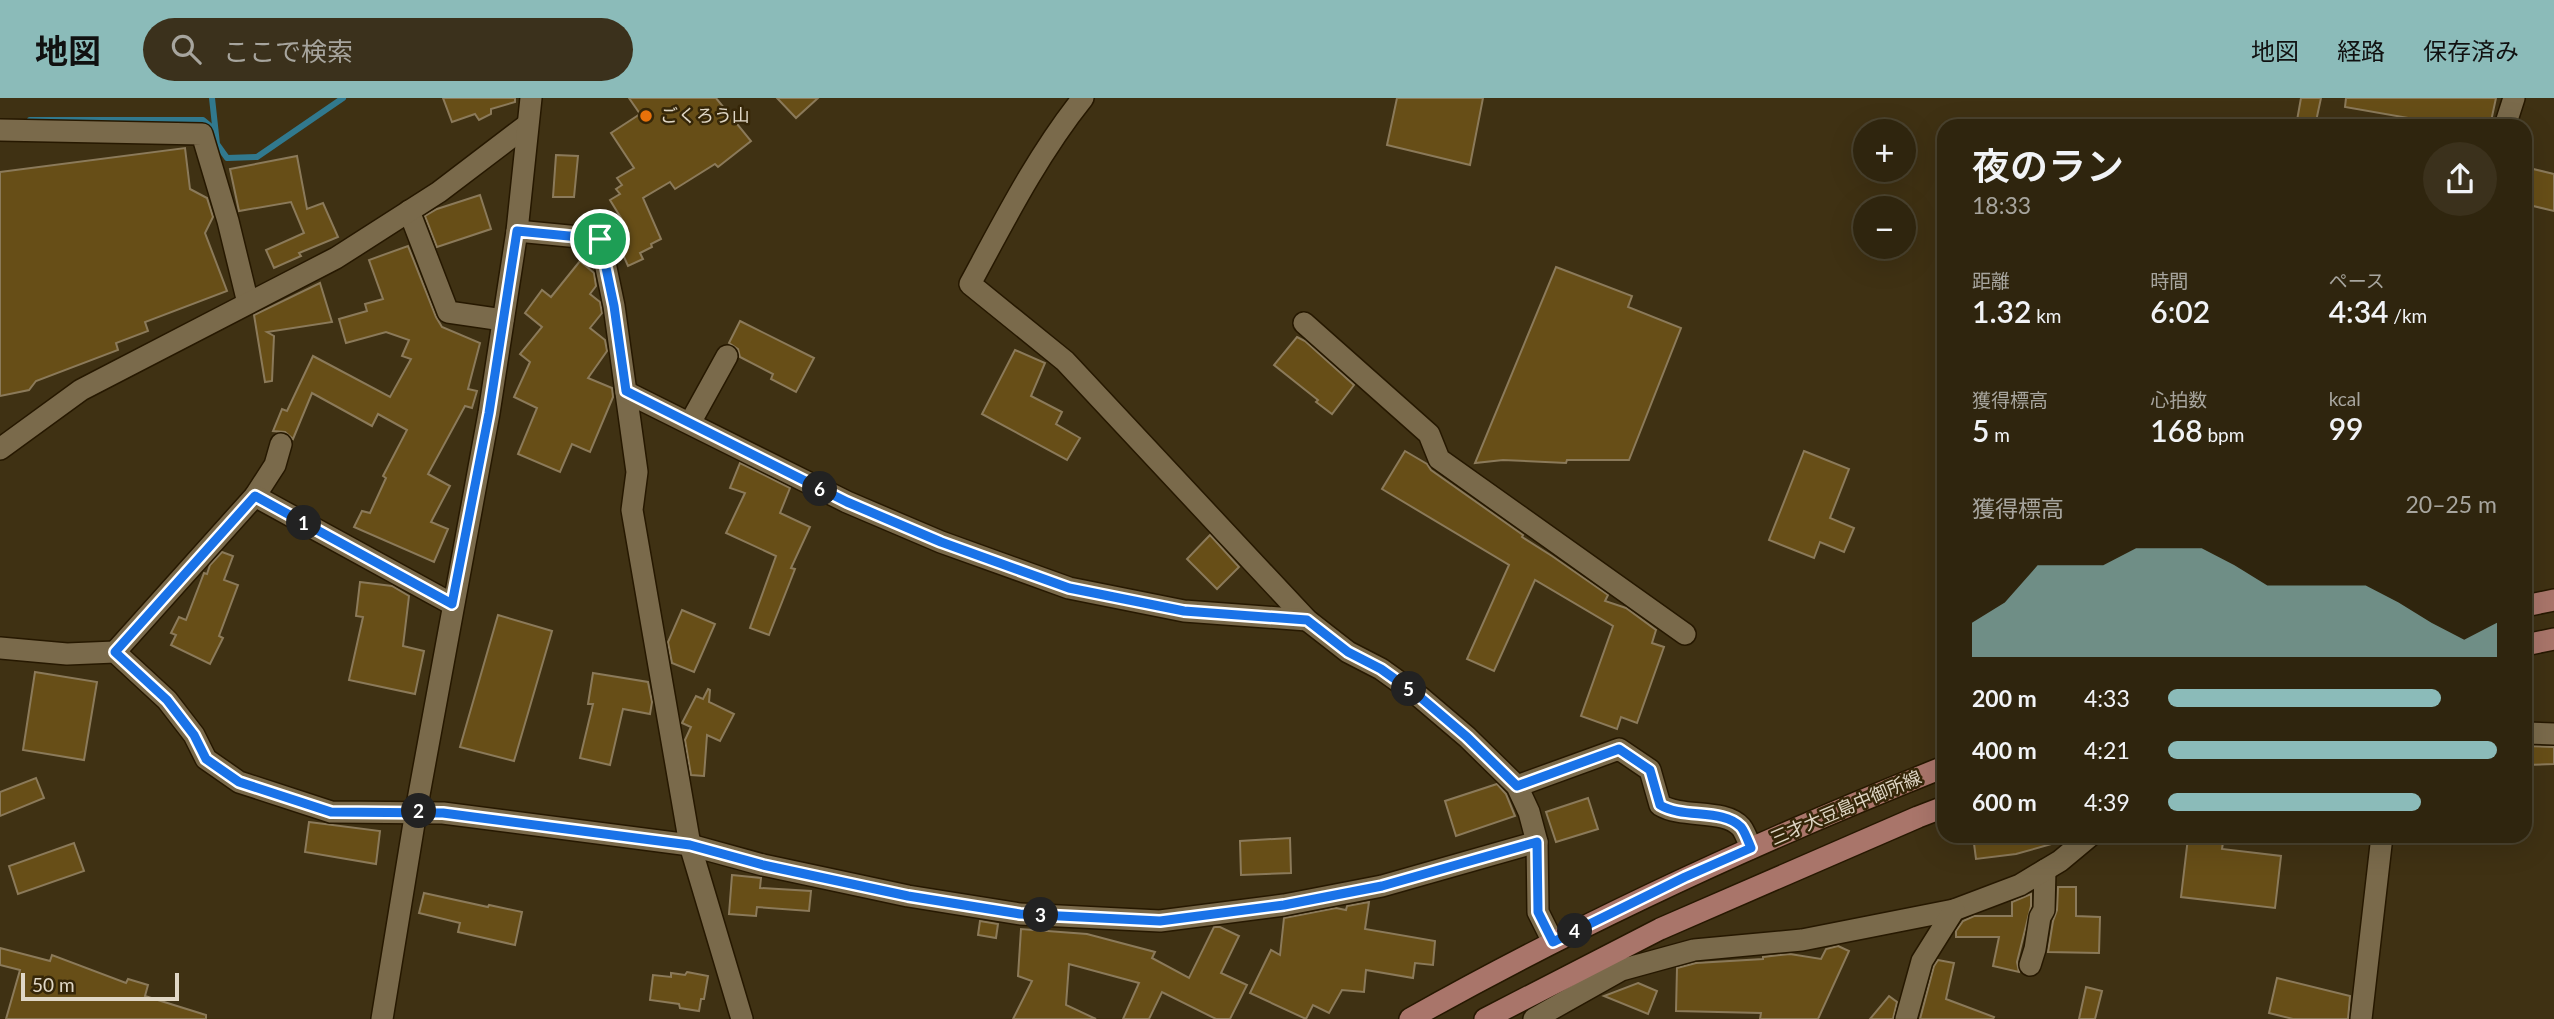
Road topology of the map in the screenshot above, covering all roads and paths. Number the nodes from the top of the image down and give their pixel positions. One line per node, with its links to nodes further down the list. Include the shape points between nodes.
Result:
1 (531, 98): 5 (street)
2 (1083, 98): 21 (street, via 1016,199 970,284 1065,361)
3 (2514, 98): 4 (street)
4 (2507, 119)
5 (527, 125): 7 (street); 8 (street)
6 (0, 130): 9 (street, via 202,134)
7 (409, 211): 9 (street, via 336,258); 10 (street, via 448,312)
8 (517, 231): 10 (street); 13 (street, via 600,239)
9 (248, 303): 16 (street, via 81,390)
10 (503, 320): 19 (street)
11 (1304, 323): 22 (street, via 1429,434 1439,459)
12 (727, 356): 14 (street)
13 (626, 391): 14 (street); 36 (street, via 636,472 632,510)
14 (690, 424): 21 (street, via 847,502 1069,588 1184,611)
15 (281, 444): 17 (street, via 275,465)
16 (0, 449)
17 (255, 496): 19 (street); 26 (street)
18 (2554, 600): 20 (main road)
19 (452, 604): 32 (street)
20 (2532, 605)
21 (1307, 620): 30 (street, via 1420,697)
22 (1685, 634)
23 (2554, 639): 24 (main road)
24 (2532, 644)
25 (0, 648): 26 (street, via 67,654)
26 (115, 652): 32 (street, via 167,700 206,759 239,782 331,812)
27 (2532, 733): 28 (street)
28 (2554, 734)
29 (1937, 770): 37 (main road, 三才大豆島中御所線)
30 (1517, 786): 33 (street); 37 (street, via 1619,749 1650,770 1660,805 1671,811 1730,819 1742,829)
31 (1937, 810): 42 (main road, 三才大豆島中御所線, via 1660,929)
32 (416, 811): 36 (street); 44 (street)
33 (1537, 842): 36 (street, via 1382,886 1284,905 1160,921 1020,914 908,896); 40 (street, via 1538,912)
34 (2081, 843): 38 (street)
35 (2381, 843): 43 (street)
36 (690, 845): 45 (street)
37 (1751, 848): 40 (main road, 三才大豆島中御所線)
38 (2045, 870): 39 (street, via 2020,885); 41 (street, via 2044,910)
39 (1954, 910): 48 (street, via 1802,940 1695,950 1621,970); 49 (street, via 1922,961)
40 (1553, 942): 46 (main road, 三才大豆島中御所線)
41 (2030, 965)
42 (1509, 1014): 47 (main road, 三才大豆島中御所線)
43 (2367, 1016)
44 (382, 1019)
45 (742, 1019)
46 (1410, 1019)
47 (1485, 1019)
48 (1534, 1019)
49 (1906, 1019)

